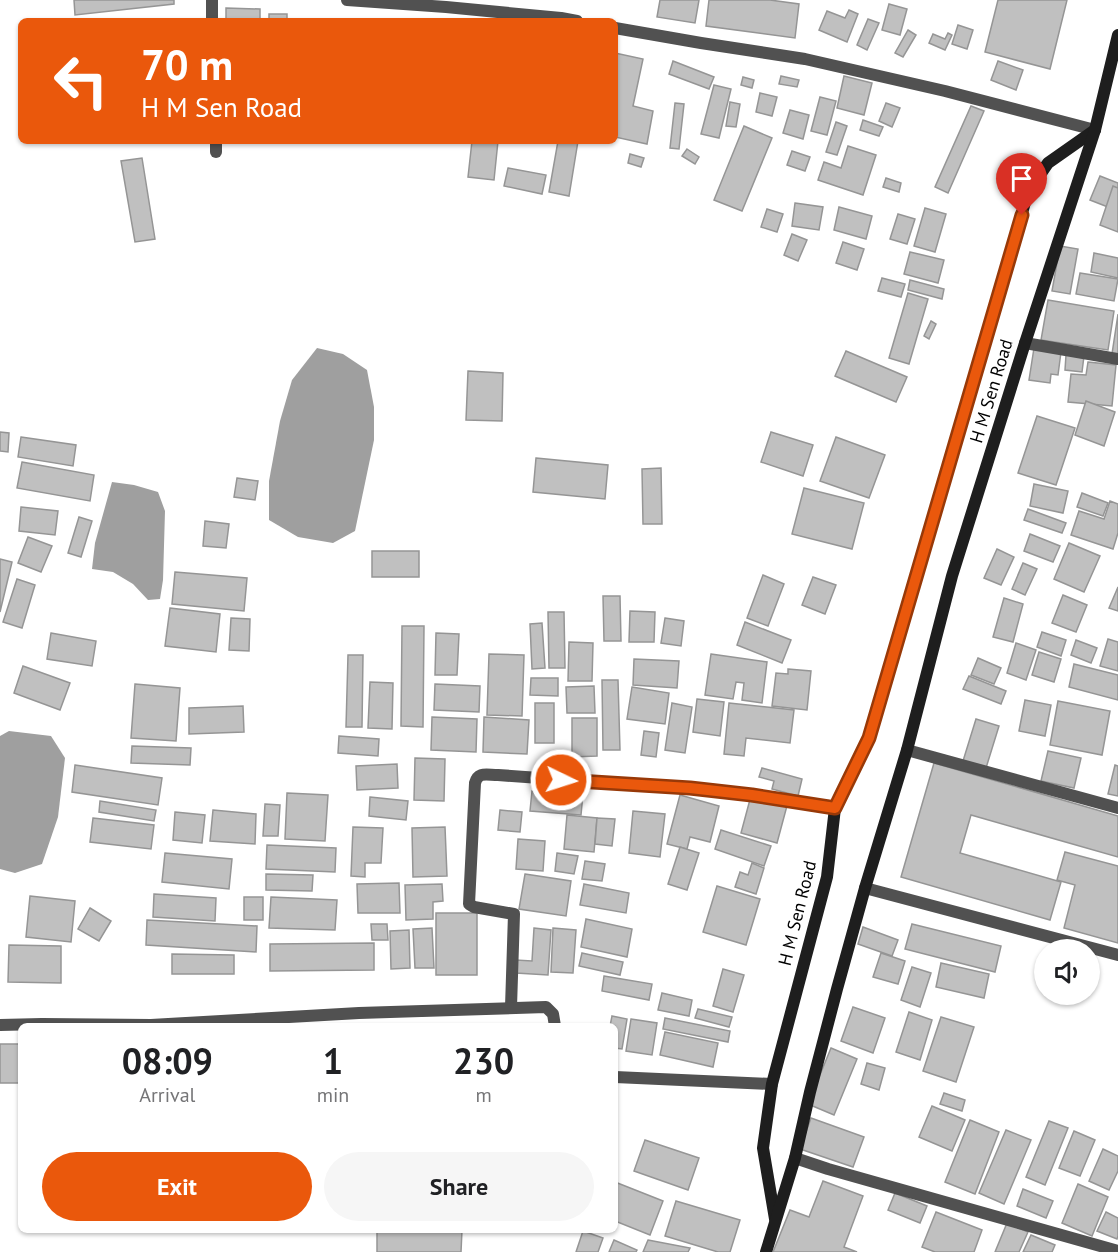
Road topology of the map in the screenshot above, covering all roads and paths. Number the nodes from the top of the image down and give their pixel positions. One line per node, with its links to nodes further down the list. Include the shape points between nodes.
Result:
1 (212, 0): 3 (street)
2 (347, 0): 4 (street)
3 (212, 18)
4 (561, 18)
5 (618, 29): 7 (street, via 805,59)
6 (1118, 35): 7 (main road, H M Sen Road)
7 (1095, 130): 8 (main road, H M Sen Road); 11 (main road, H M Sen Road, via 1048,163 1028,192 869,738)
8 (1024, 343): 9 (street); 10 (main road, H M Sen Road, via 952,576)
9 (1118, 359)
10 (907, 750): 12 (street); 13 (main road, H M Sen Road)
11 (835, 808): 15 (street, via 690,788 480,775 475,783 468,904 514,914); 21 (main road, H M Sen Road, via 827,877)
12 (1118, 808)
13 (865, 888): 14 (street); 22 (main road, H M Sen Road)
14 (1118, 956)
15 (511, 1007): 16 (street); 17 (street, via 546,1006)
16 (186, 1023)
17 (554, 1023)
18 (18, 1025): 19 (street)
19 (0, 1026)
20 (618, 1077): 21 (street)
21 (772, 1084): 23 (main road, H M Sen Road, via 763,1148)
22 (795, 1158): 23 (main road, H M Sen Road); 24 (street)
23 (776, 1221): 25 (main road, H M Sen Road)
24 (1118, 1251)
25 (766, 1252)

